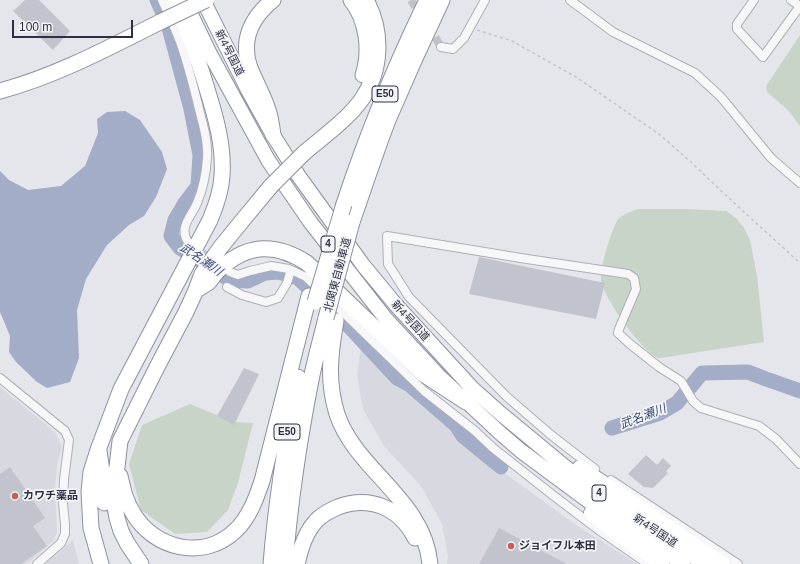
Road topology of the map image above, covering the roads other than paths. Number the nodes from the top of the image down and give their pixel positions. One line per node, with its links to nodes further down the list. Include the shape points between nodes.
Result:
1 (162, 0): 25 (street, via 187,62 206,136 204,179 197,204 187,219 184,230)
2 (174, 0): 28 (highway, via 206,84 218,129 222,162 222,178 216,206)
3 (184, 0): 35 (highway, 新4号国道 / 4, via 209,52 268,160 293,198 386,319)
4 (188, 0): 16 (highway)
5 (204, 0): 16 (highway, bridge); 21 (highway, 新4号国道 / 4, via 244,84)
6 (274, 0): 21 (highway, via 252,24 246,45 250,67 269,113)
7 (340, 0): 17 (highway)
8 (352, 0): 17 (highway, via 359,10)
9 (366, 0): 22 (highway, via 373,14 378,47 372,80 362,99 352,110)
10 (427, 0): 31 (highway, 北関東自動車道 / E50, bridge, via 379,106 348,189 340,203)
11 (442, 0): 32 (highway, E50, via 388,121 378,163 355,224)
12 (485, 0): 18 (street, via 464,38 453,49)
13 (570, 0): 24 (street, via 613,32 695,73 721,97 771,158)
14 (754, 0): 15 (street, via 736,28 763,57 800,6)
15 (791, 0)
16 (158, 19): 19 (highway, via 42,69); 20 (highway, via 54,72)
17 (363, 23): 22 (highway, via 367,38 367,54 360,83 346,104)
18 (441, 47)
19 (0, 81)
20 (0, 91)
21 (273, 135): 33 (highway, 新4号国道 / 4, via 298,175 363,265 396,305)
22 (302, 150): 23 (highway)
23 (269, 183): 28 (highway, via 234,218 193,274); 30 (highway, via 202,274)
24 (800, 183)
25 (188, 242)
26 (291, 270): 27 (street, via 271,266 238,275); 29 (street, via 278,298 266,302 242,295); 50 (street, via 306,277 424,391 493,448 600,531)
27 (230, 272)
28 (176, 286): 37 (highway, via 121,389)
29 (227, 287)
30 (196, 290): 35 (highway, via 208,283 218,270 240,254 261,248 290,253 308,263 423,374); 40 (highway, via 120,440)
31 (312, 299): 40 (highway, via 262,480 250,510 235,531 216,544 206,547 185,548 162,541 151,534 133,514); 45 (highway, 北関東自動車道 / E50, via 279,485)
32 (331, 319): 46 (highway, 北関東自動車道 / E50, via 311,379 292,491); 49 (highway, via 330,381 337,415 351,442 414,518 426,544)
33 (446, 348): 36 (highway, 新4号国道 / 4, via 472,388); 39 (street, via 388,264 387,236 628,274 634,278 636,289 618,333 659,367 681,381 692,400 701,408 759,426 776,439); 55 (street, via 588,464)
34 (0, 378): 41 (street, via 65,431 69,440 64,479 65,534 61,543)
35 (466, 402): 38 (highway, 新4号国道 / 4)
36 (500, 413): 53 (highway, 新4号国道 / 4, via 576,476); 54 (highway)
37 (98, 450): 42 (highway, via 91,472 89,498 92,528); 43 (highway, via 107,516 116,544)
38 (521, 451): 51 (highway, via 548,479 612,530); 52 (highway, 新4号国道 / 4, via 594,505)
39 (800, 464)
40 (117, 467): 44 (highway, via 113,484 117,518 127,543)
41 (37, 564)
42 (101, 564)
43 (129, 564)
44 (141, 564)
45 (271, 564)
46 (285, 564)
47 (298, 564): 48 (highway, via 306,536 320,518 330,510 359,502 374,503 396,514 414,536)
48 (422, 564)
49 (430, 564)
50 (648, 564)
51 (662, 564)
52 (683, 564)
53 (704, 564)
54 (723, 564)
55 (738, 564)

